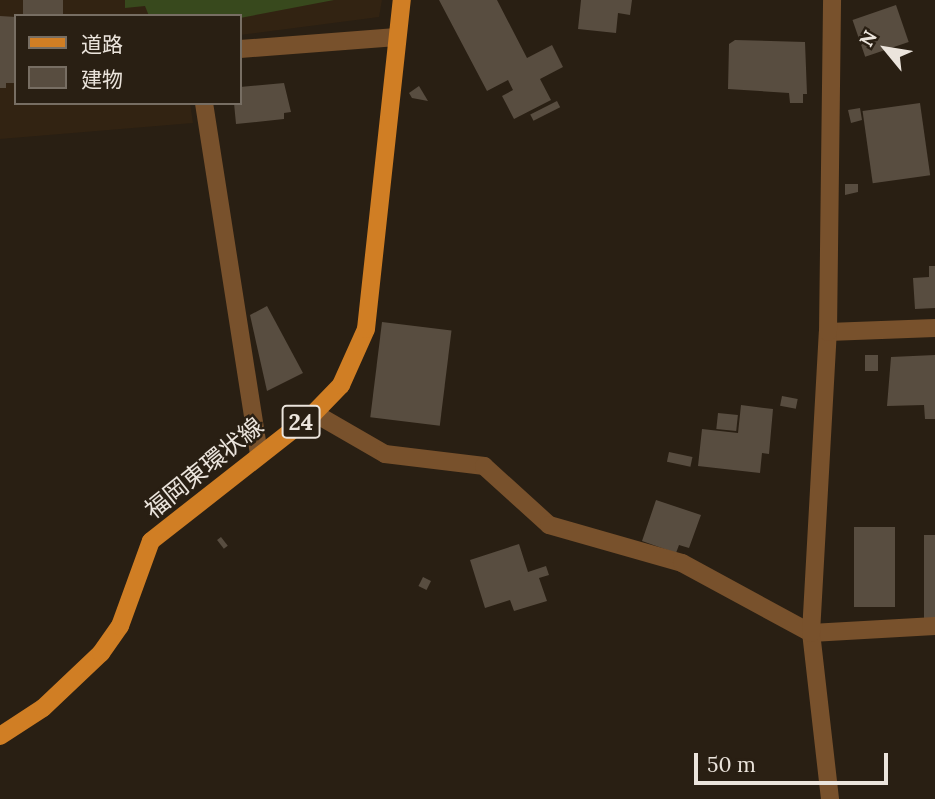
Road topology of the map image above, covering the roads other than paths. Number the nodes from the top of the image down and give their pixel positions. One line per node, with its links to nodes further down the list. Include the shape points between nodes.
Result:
1 (402, 0): 3 (main road, 福岡東環状線 / 24)
2 (832, 0): 7 (street)
3 (397, 37): 4 (street); 8 (main road, 福岡東環状線 / 24, via 366,329 341,386)
4 (242, 49)
5 (204, 105): 9 (street)
6 (935, 328): 7 (street)
7 (828, 331): 11 (street)
8 (314, 413): 9 (main road, 福岡東環状線 / 24); 11 (street, via 385,454 484,466 549,525 682,563)
9 (258, 453): 12 (main road, 福岡東環状線 / 24, via 151,541 120,626 101,653 43,708)
10 (935, 626): 11 (street)
11 (811, 633): 13 (street)
12 (0, 736)
13 (830, 799)

